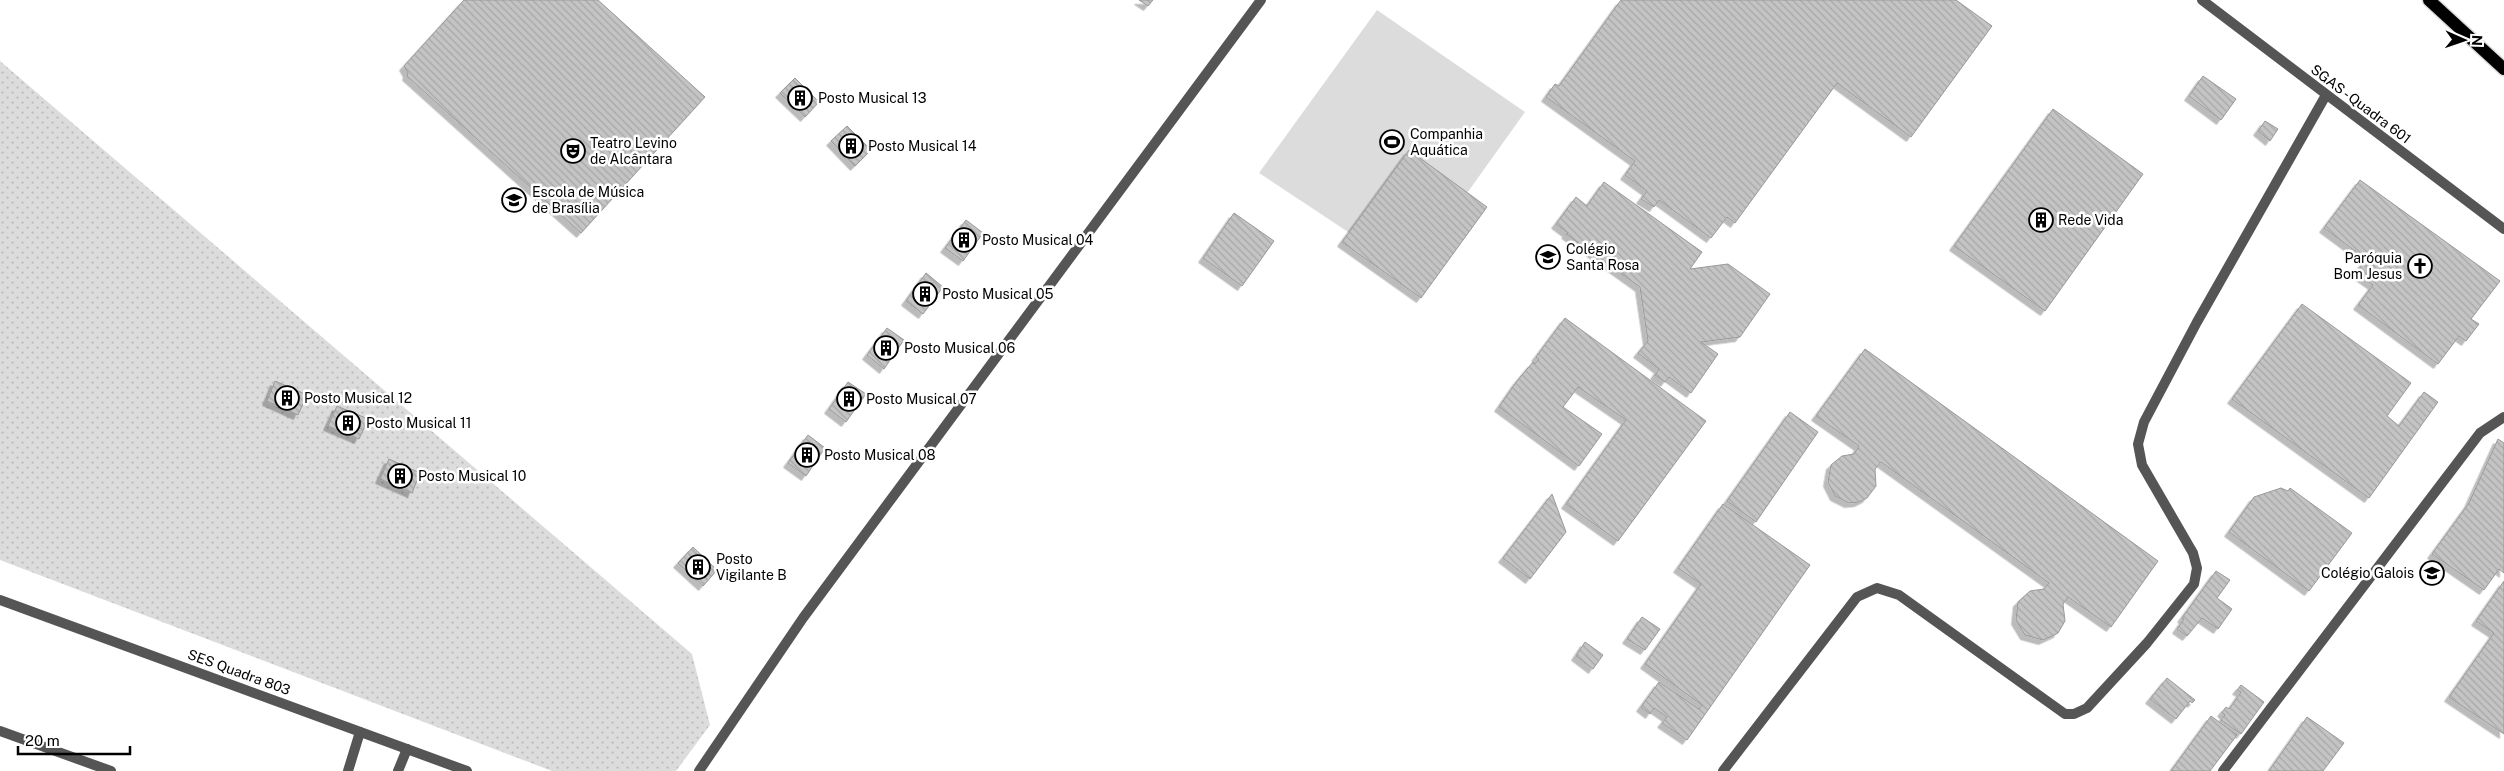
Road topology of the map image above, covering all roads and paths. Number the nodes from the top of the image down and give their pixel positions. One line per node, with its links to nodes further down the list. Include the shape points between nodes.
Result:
1 (1261, 0): 16 (street, via 803,618)
2 (2202, 0): 5 (street, SGAS - Quadra 601)
3 (2429, 0): 4 (main road)
4 (2504, 69)
5 (2326, 95): 6 (street, SGAS - Quadra 601); 17 (street, via 2144,422 2138,444 2142,465 2193,553 2197,568 2194,584 2147,643 2087,708 2065,714 1900,595 1877,588 1857,597)
6 (2504, 229)
7 (2504, 417): 18 (street, via 2480,433)
8 (0, 600): 10 (street, SES Quadra 803)
9 (0, 731): 12 (street)
10 (360, 732): 11 (street, SES Quadra 803); 13 (street)
11 (406, 749): 14 (street); 15 (street, SES Quadra 803)
12 (111, 771)
13 (348, 771)
14 (398, 771)
15 (467, 771)
16 (699, 771)
17 (1723, 771)
18 (2224, 771)

